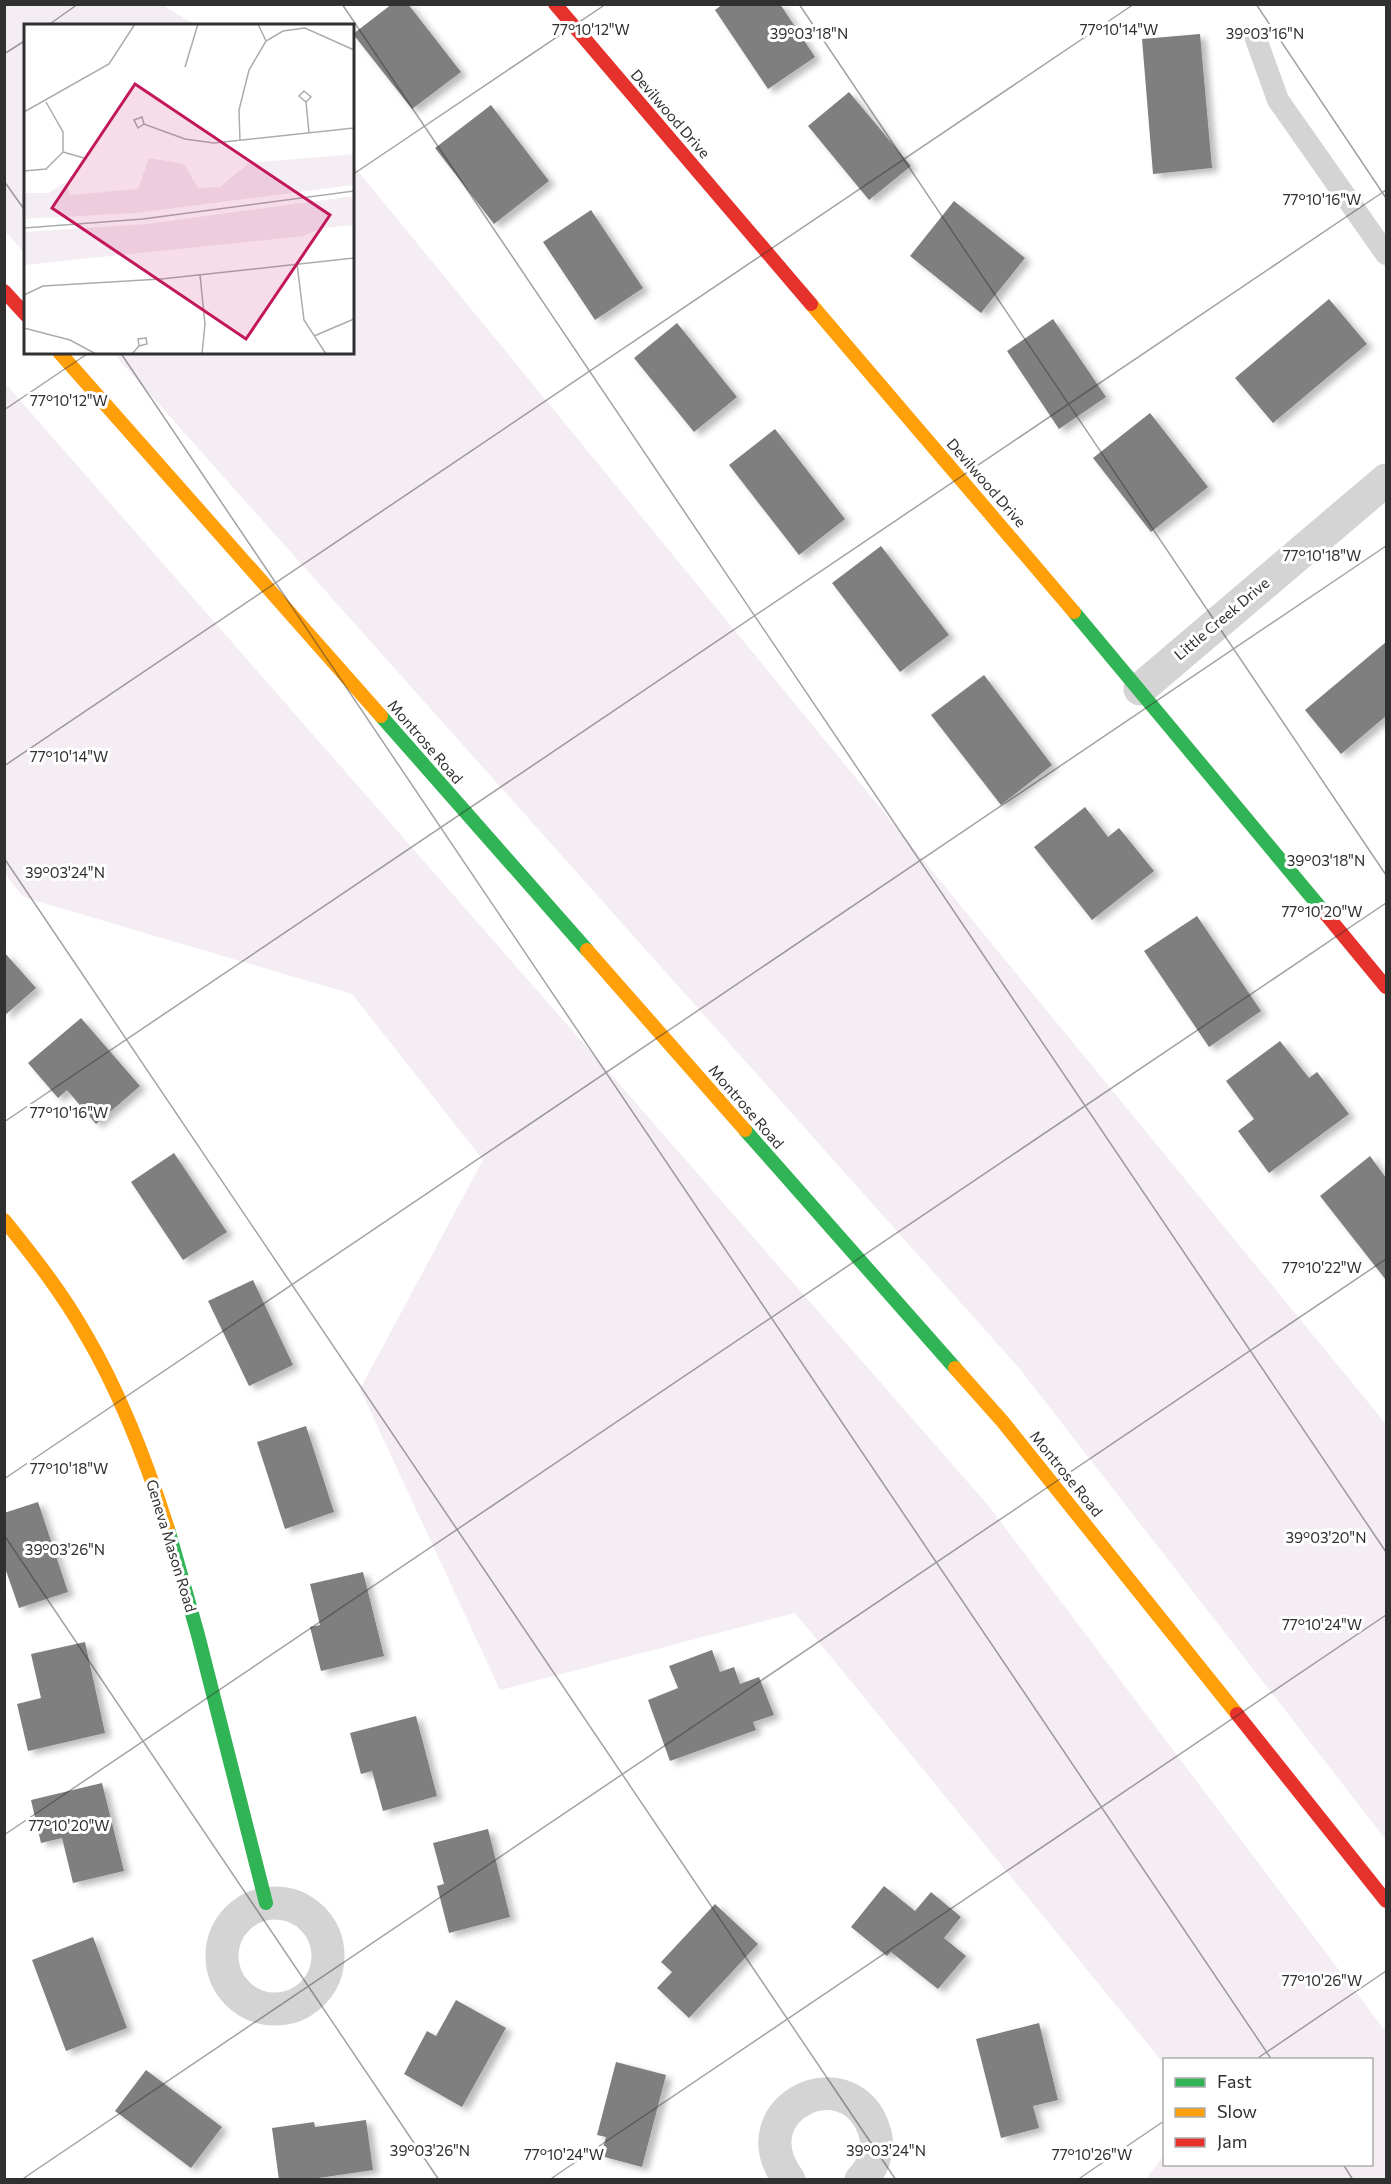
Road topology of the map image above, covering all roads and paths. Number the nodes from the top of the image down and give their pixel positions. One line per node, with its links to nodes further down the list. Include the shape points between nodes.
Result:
1 (555, 4): 8 (main road, Devilwood Drive)
2 (1256, 39): 3 (lane, via 1278,100)
3 (1386, 254)
4 (4, 291): 5 (main road)
5 (24, 313)
6 (61, 354): 11 (main road, Montrose Road, via 1003,1422)
7 (1386, 480): 8 (street, Little Creek Drive)
8 (1140, 689): 9 (main road, Devilwood Drive)
9 (1386, 987)
10 (4, 1220): 12 (main road, Geneva Mason Road, via 43,1268 87,1337 125,1412 164,1511)
11 (1386, 1901)
12 (266, 1903)
13 (789, 2180): 14 (street, via 774,2149 783,2115 804,2098 829,2093 847,2097 872,2122 877,2139 875,2157)
14 (861, 2180)

